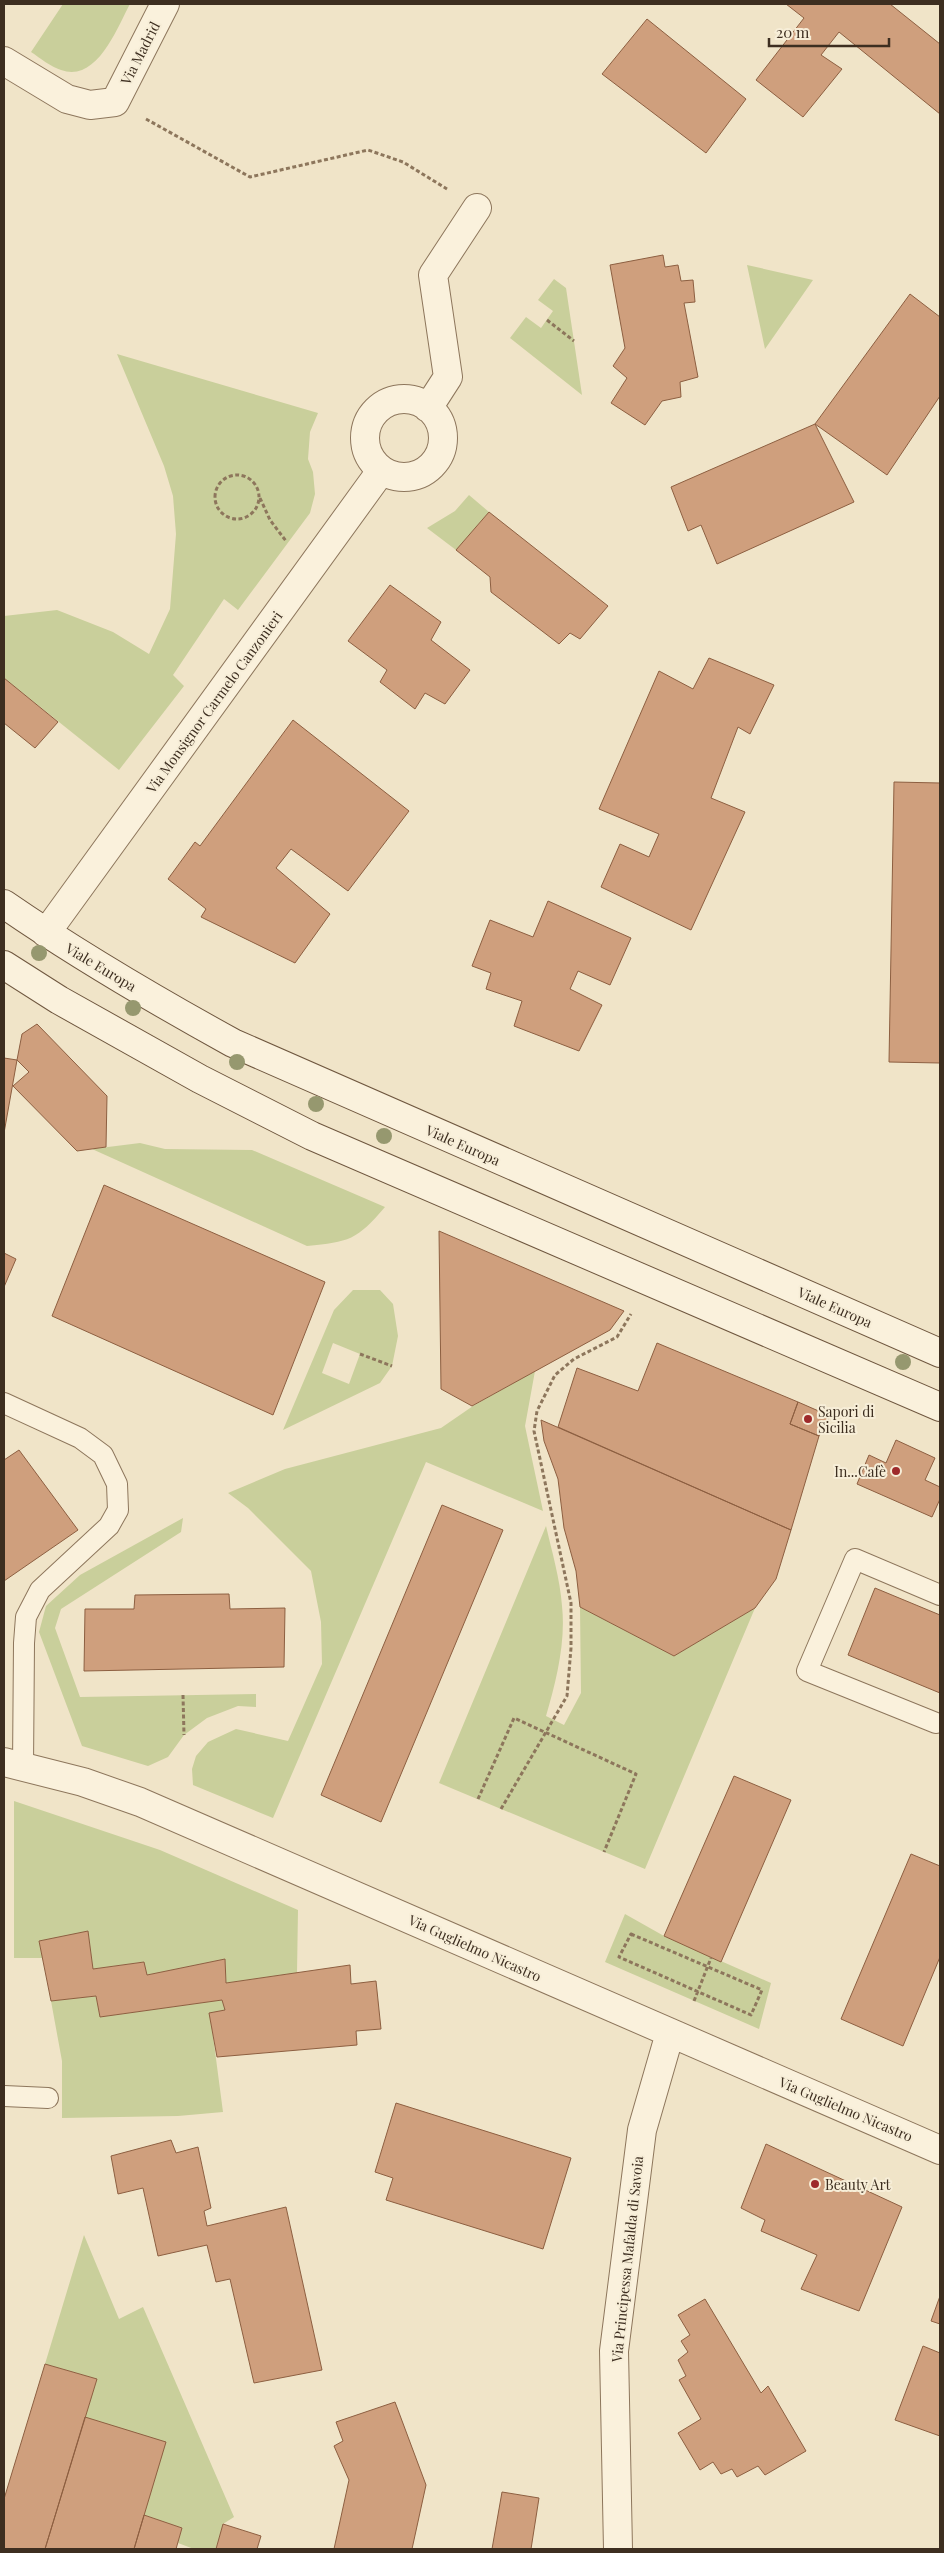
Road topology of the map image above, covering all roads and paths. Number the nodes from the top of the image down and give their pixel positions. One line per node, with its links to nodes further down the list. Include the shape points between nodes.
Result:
1 (165, 4): 3 (street, Via Madrid)
2 (4, 61): 3 (street, via 67,99 90,105)
3 (115, 102): 4 (path, via 250,177 368,150 403,162)
4 (477, 208): 7 (street, via 433,275 448,377)
5 (547, 320): 6 (path)
6 (574, 341)
7 (428, 408): 8 (street, via 440,422 443,434 438,459 418,476 405,478); 8 (street, via 410,400 396,400 374,412 367,423 366,450)
8 (381, 471): 12 (street, Via Monsignor Carmelo Canzonieri)
9 (260, 498): 9 (path, via 256,484 237,475 224,478 218,484 214,498 226,517 241,520 254,512); 10 (path, via 270,520)
10 (288, 544)
11 (4, 904): 12 (street, Viale Europa)
12 (46, 933): 15 (street, Viale Europa, via 158,1002 233,1043)
13 (4, 965): 19 (street, via 150,1051 312,1136)
14 (631, 1314): 23 (path, via 617,1337 574,1359 555,1376 537,1411 534,1431 571,1603 567,1696)
15 (940, 1353)
16 (360, 1354): 17 (path)
17 (392, 1366)
18 (4, 1403): 25 (lane, via 80,1438 103,1455 117,1484 118,1510 109,1526 40,1590 26,1617)
19 (940, 1407)
20 (940, 1595): 22 (lane, via 855,1559 807,1671)
21 (183, 1695): 24 (path)
22 (936, 1723)
23 (547, 1733): 26 (path, via 514,1718); 27 (path); 28 (path, via 636,1774)
24 (184, 1735)
25 (13, 1764): 33 (street, Via Guglielmo Nicastro, via 83,1782 140,1802)
26 (478, 1799)
27 (501, 1809)
28 (604, 1852)
29 (711, 1958): 30 (path)
30 (707, 1968): 31 (path); 31 (path, via 762,1990 751,2016); 31 (path, via 630,1934 619,1957)
31 (698, 1992): 32 (path)
32 (694, 2001)
33 (670, 2033): 36 (street, Via Guglielmo Nicastro); 37 (street, Via Principessa Mafalda di Savoia, via 642,2130 614,2351)
34 (4, 2096): 35 (lane)
35 (48, 2098)
36 (940, 2150)
37 (618, 2549)

